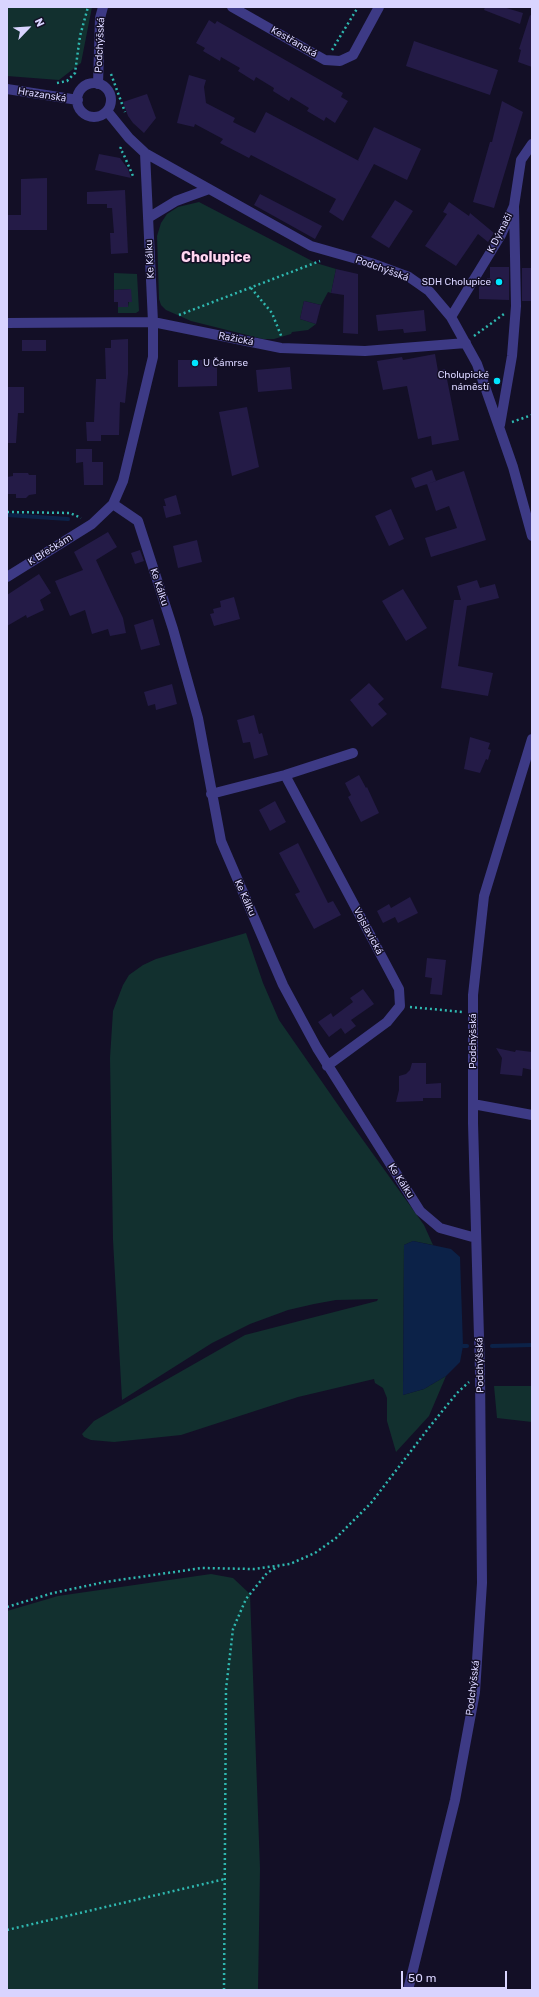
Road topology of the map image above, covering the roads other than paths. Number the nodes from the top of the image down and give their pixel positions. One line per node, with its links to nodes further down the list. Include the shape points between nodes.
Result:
1 (103, 7): 4 (street, Podchýšská, via 100,18)
2 (379, 7): 3 (street, Kestřanská, via 353,55 340,61 325,60)
3 (235, 8)
4 (98, 84): 6 (street, Podchýšská, via 88,84 84,87); 7 (street, Podchýšská, via 109,93 111,102)
5 (7, 89): 6 (street, Hrazanská)
6 (78, 100): 7 (street, via 79,106 86,114 97,116)
7 (107, 111): 9 (street, Podchýšská)
8 (532, 144): 11 (street, K Dýmači, via 521,160)
9 (145, 153): 10 (street, Podchýšská); 12 (street, Ke Kálku)
10 (209, 189): 12 (street, via 176,201); 13 (street, Podchýšská, via 311,246 409,277 429,291)
11 (514, 206): 13 (street, K Dýmači, via 501,235); 17 (street, via 516,306 512,356)
12 (148, 218): 14 (street, Ke Kálku)
13 (451, 317): 16 (street, Podchýšská)
14 (153, 322): 15 (street, Ražická); 16 (street, Ražická, via 285,348 365,351); 18 (street, Ke Kálku, via 153,356 123,480)
15 (7, 323)
16 (466, 343): 17 (street, Podchýšská, via 477,364)
17 (499, 425): 20 (street, Podchýšská)
18 (113, 504): 19 (street, Ke Kálku); 25 (street, Ke Kálku, via 138,521 198,718)
19 (92, 524): 21 (street, K Břečkám)
20 (532, 536)
21 (7, 577)
22 (532, 739): 27 (street, Podchýšská, via 484,896 473,995)
23 (353, 753): 24 (street)
24 (285, 775): 25 (street); 26 (street, Vojslavická, via 399,989 400,1006 387,1022)
25 (211, 794): 26 (street, Ke Kálku, via 220,842 283,984)
26 (328, 1066): 29 (street, Ke Kálku, via 420,1211 440,1228)
27 (473, 1104): 28 (street); 29 (street, Podchýšská)
28 (532, 1115)
29 (476, 1238): 30 (street, Podchýšská, via 482,1583 475,1692 455,1800)
30 (408, 1990)

